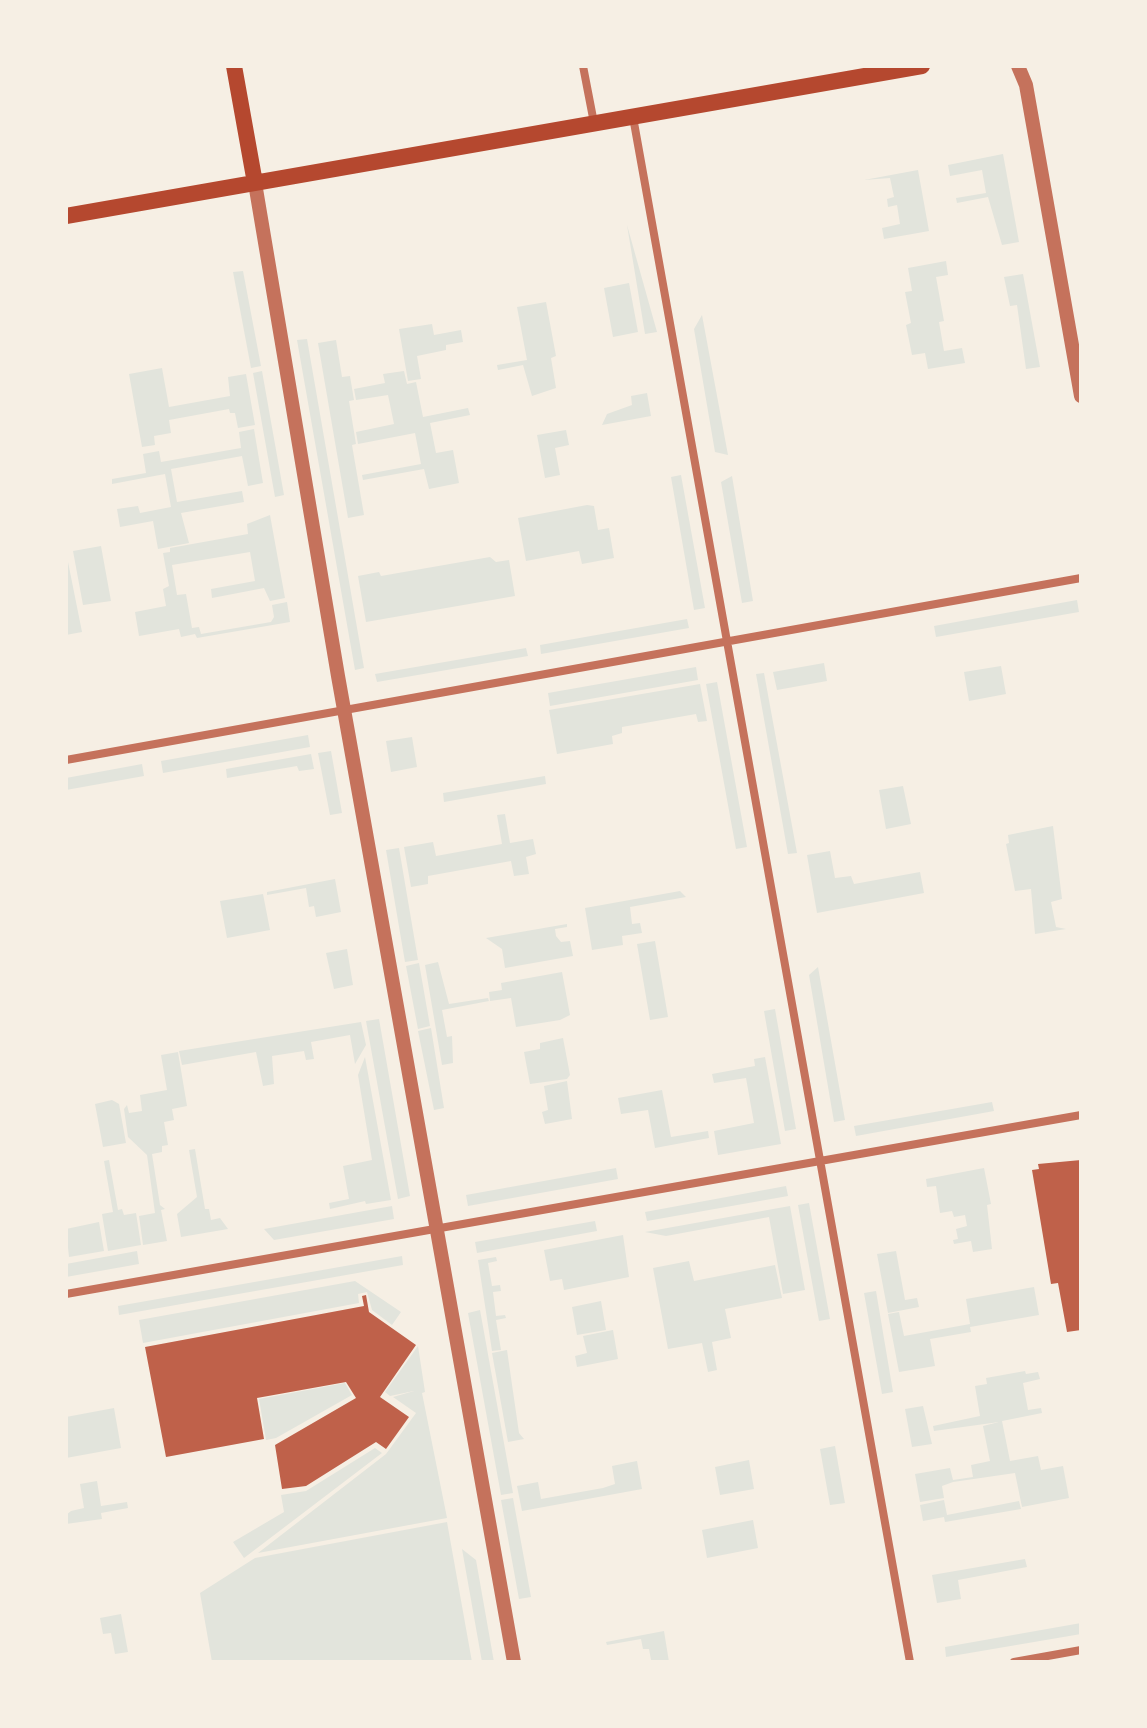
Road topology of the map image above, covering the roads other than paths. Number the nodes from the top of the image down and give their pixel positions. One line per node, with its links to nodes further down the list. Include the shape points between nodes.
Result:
1 (234, 66): 7 (main road)
2 (583, 66): 6 (street)
3 (922, 66): 5 (main road)
4 (1018, 66): 9 (street, via 1026,85)
5 (633, 117): 6 (main road); 11 (street)
6 (594, 124): 7 (main road)
7 (255, 183): 8 (main road); 12 (street)
8 (66, 216)
9 (1081, 396)
10 (1081, 578): 11 (street)
11 (727, 642): 12 (street); 15 (street)
12 (345, 711): 13 (street); 16 (street)
13 (66, 760)
14 (1081, 1115): 15 (street)
15 (820, 1161): 16 (street); 20 (street)
16 (439, 1228): 17 (street); 19 (street)
17 (66, 1294)
18 (1081, 1650): 21 (street)
19 (514, 1662)
20 (910, 1662)
21 (1014, 1662)

